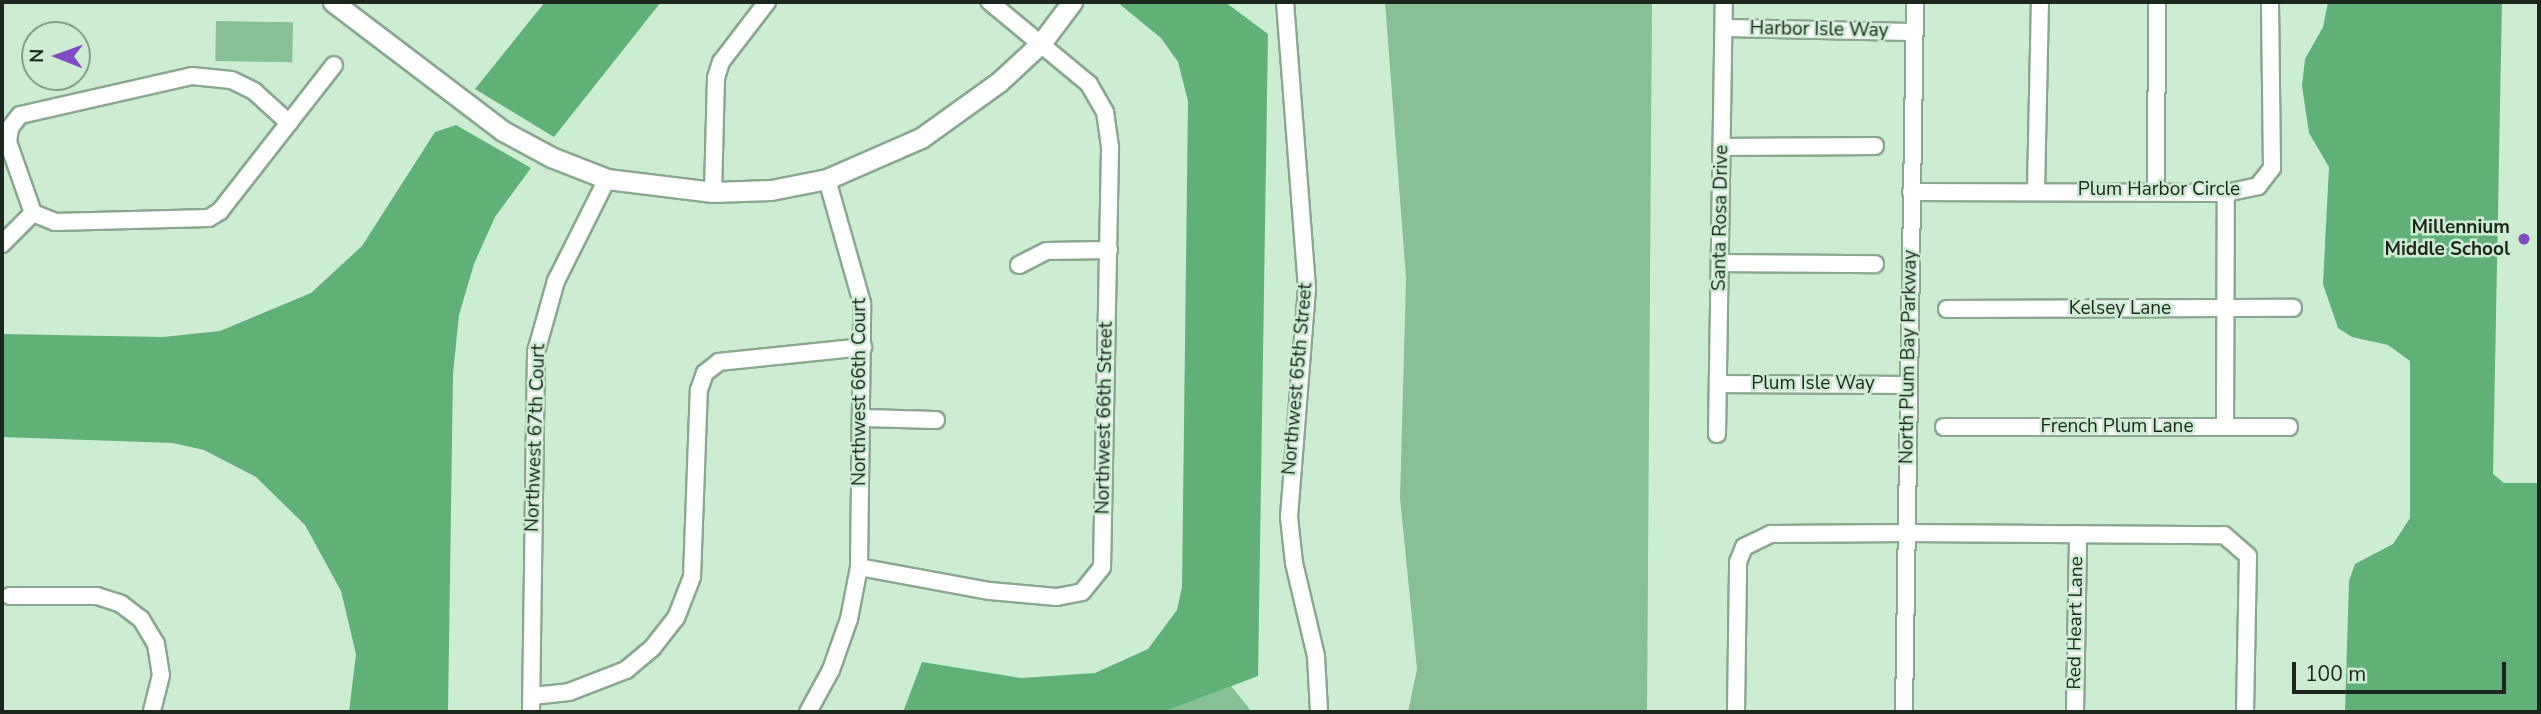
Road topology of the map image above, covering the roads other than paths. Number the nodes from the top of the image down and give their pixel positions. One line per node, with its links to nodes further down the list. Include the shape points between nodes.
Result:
1 (333, 2): 11 (street)
2 (767, 2): 23 (street, via 718,70)
3 (989, 2): 14 (street, Northwest 66th Street)
4 (1072, 2): 14 (street)
5 (1285, 2): 51 (street, Northwest 65th Street, via 1307,288 1289,517 1294,563 1316,656)
6 (1724, 2): 12 (street, Santa Rosa Drive)
7 (1915, 2): 13 (street, North Plum Bay Parkway)
8 (2040, 2): 21 (street)
9 (2157, 2): 22 (street)
10 (2270, 2): 25 (street, Plum Harbor Circle, via 2272,168 2258,186)
11 (355, 7): 19 (street, via 503,131)
12 (1724, 28): 13 (street, Harbor Isle Way); 17 (street, Santa Rosa Drive)
13 (1914, 32): 24 (street, North Plum Bay Parkway)
14 (1042, 42): 20 (street, via 999,82 921,138); 28 (street, Northwest 66th Street, via 1089,84 1105,112 1110,147)
15 (334, 65): 16 (street)
16 (289, 122): 26 (street, via 220,211 209,218 55,222); 26 (street, via 254,91 213,76 192,76 20,116 8,142)
17 (1723, 146): 18 (street); 29 (street, Santa Rosa Drive)
18 (1875, 146)
19 (607, 178): 23 (street); 48 (street, Northwest 67th Court, via 556,281 537,352)
20 (827, 179): 23 (street, via 771,190); 35 (street, Northwest 66th Court, via 856,272)
21 (2036, 191): 22 (street, Plum Harbor Circle); 24 (street, Plum Harbor Circle)
22 (2155, 191): 25 (street, Plum Harbor Circle)
23 (713, 192)
24 (1912, 192): 37 (street, North Plum Bay Parkway)
25 (2226, 193): 34 (street)
26 (33, 213): 27 (street)
27 (2, 244)
28 (1109, 250): 31 (street, via 1047,251); 46 (street, Northwest 66th Street, via 1102,567 1093,584 1082,592 1028,597)
29 (1721, 263): 30 (street); 36 (street, Santa Rosa Drive)
30 (1875, 264)
31 (1020, 265)
32 (2292, 308): 34 (street, Kelsey Lane)
33 (1947, 309): 34 (street, Kelsey Lane)
34 (2225, 309): 41 (street)
35 (863, 347): 38 (street, Northwest 66th Court); 48 (street, via 719,362 705,373 699,390 692,577 676,618 653,647 626,670)
36 (1718, 384): 37 (street, Plum Isle Way); 43 (street, Santa Rosa Drive)
37 (1908, 385): 44 (street, North Plum Bay Parkway)
38 (863, 418): 39 (street); 46 (street, Northwest 66th Court)
39 (936, 421)
40 (1944, 426): 41 (street, French Plum Lane)
41 (2225, 427): 42 (street, French Plum Lane)
42 (2289, 427)
43 (1717, 434)
44 (1906, 533): 45 (street); 52 (street, via 1771,534 1744,547 1738,562); 53 (street, North Plum Bay Parkway)
45 (2077, 534): 54 (street, Red Heart Lane); 55 (street, via 2224,535 2238,543 2248,556)
46 (859, 567): 50 (street, Northwest 66th Court, via 849,619 831,670)
47 (10, 596): 49 (street, via 97,596 121,604 141,619 156,644 161,675)
48 (531, 704)
49 (152, 712)
50 (808, 712)
51 (1320, 712)
52 (1736, 712)
53 (1904, 712)
54 (2076, 712)
55 (2245, 712)

